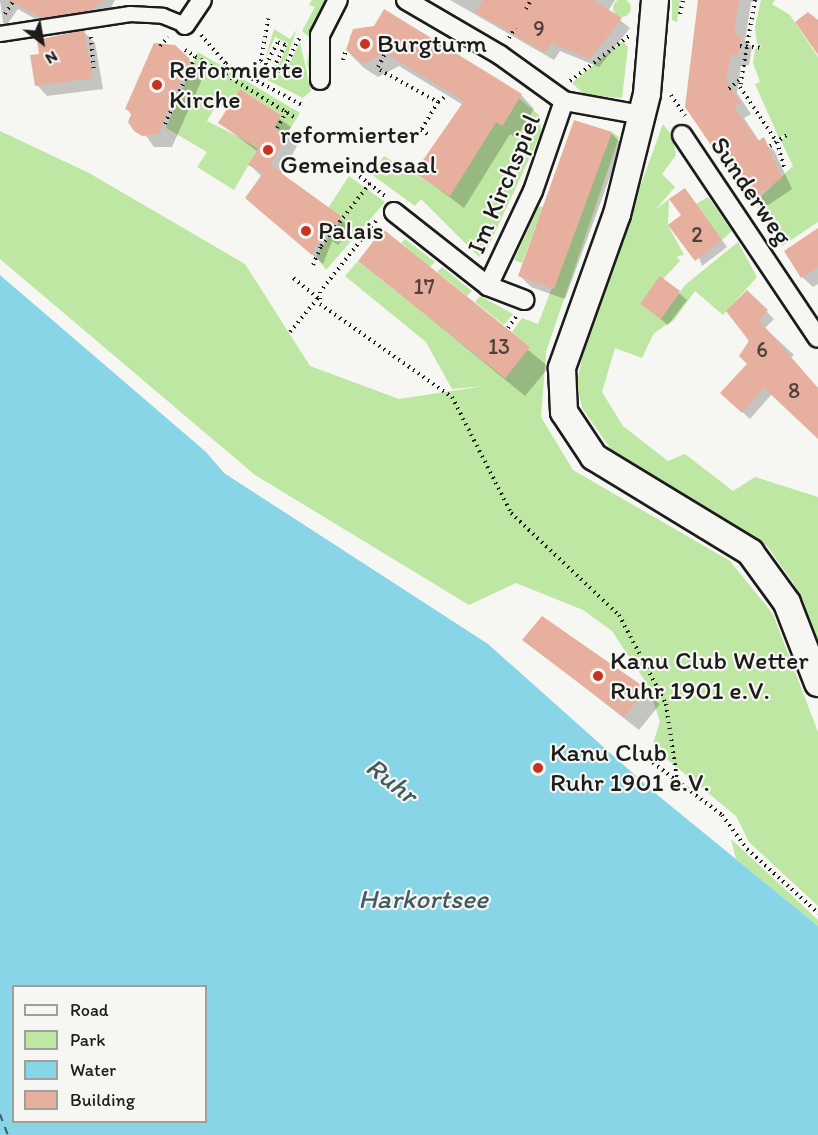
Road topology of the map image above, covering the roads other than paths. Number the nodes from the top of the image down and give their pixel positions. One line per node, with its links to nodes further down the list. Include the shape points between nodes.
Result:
1 (338, 0): 7 (street, via 320,35)
2 (406, 0): 8 (street, Im Kirchspiel)
3 (197, 2): 5 (street)
4 (655, 7): 9 (main road)
5 (185, 25): 6 (street, via 163,16 130,14 91,24)
6 (0, 34)
7 (320, 80)
8 (559, 97): 9 (street, Im Kirchspiel); 12 (street, Im Kirchspiel, via 533,190)
9 (645, 104): 15 (main road, via 617,214 562,368 564,412 594,457 725,533 765,567 787,603)
10 (682, 135): 14 (street, Sunderweg)
11 (394, 212): 12 (street, Im Kirchspiel)
12 (488, 286): 13 (street, Im Kirchspiel)
13 (524, 300)
14 (818, 338)
15 (818, 683)

